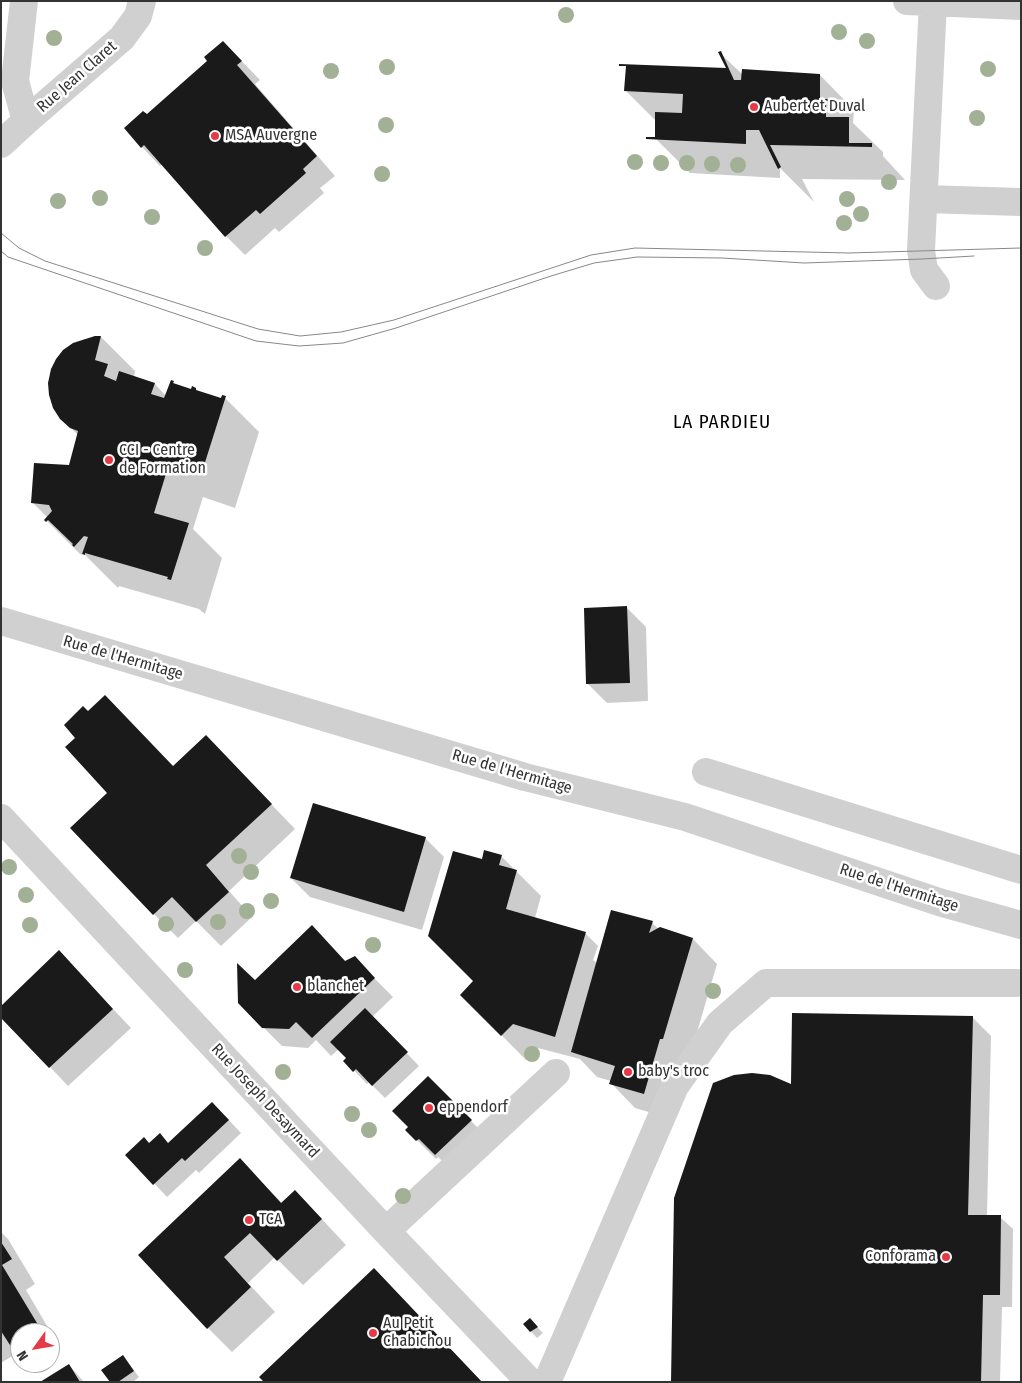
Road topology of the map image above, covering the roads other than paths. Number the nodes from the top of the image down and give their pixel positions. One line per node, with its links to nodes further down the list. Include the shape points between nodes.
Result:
1 (24, 1): 5 (street, via 15,81)
2 (142, 1): 5 (street, Rue Jean Claret, via 138,16 122,38)
3 (920, 2): 4 (street); 7 (street)
4 (1021, 6)
5 (26, 121): 6 (street, Rue Jean Claret)
6 (1, 144)
7 (924, 199): 8 (street); 9 (street, via 922,260 924,270)
8 (1021, 202)
9 (936, 286)
10 (1, 621): 14 (street, Rue de l'Hermitage, via 525,777 686,817 939,902)
11 (706, 772): 13 (street)
12 (1, 818): 17 (street, Rue Joseph Desaymard)
13 (1021, 870)
14 (1021, 925)
15 (1016, 983): 19 (street, via 766,983 720,1022 675,1086)
16 (556, 1073): 17 (street)
17 (386, 1231): 18 (street, Rue Joseph Desaymard)
18 (530, 1382)
19 (548, 1382)

